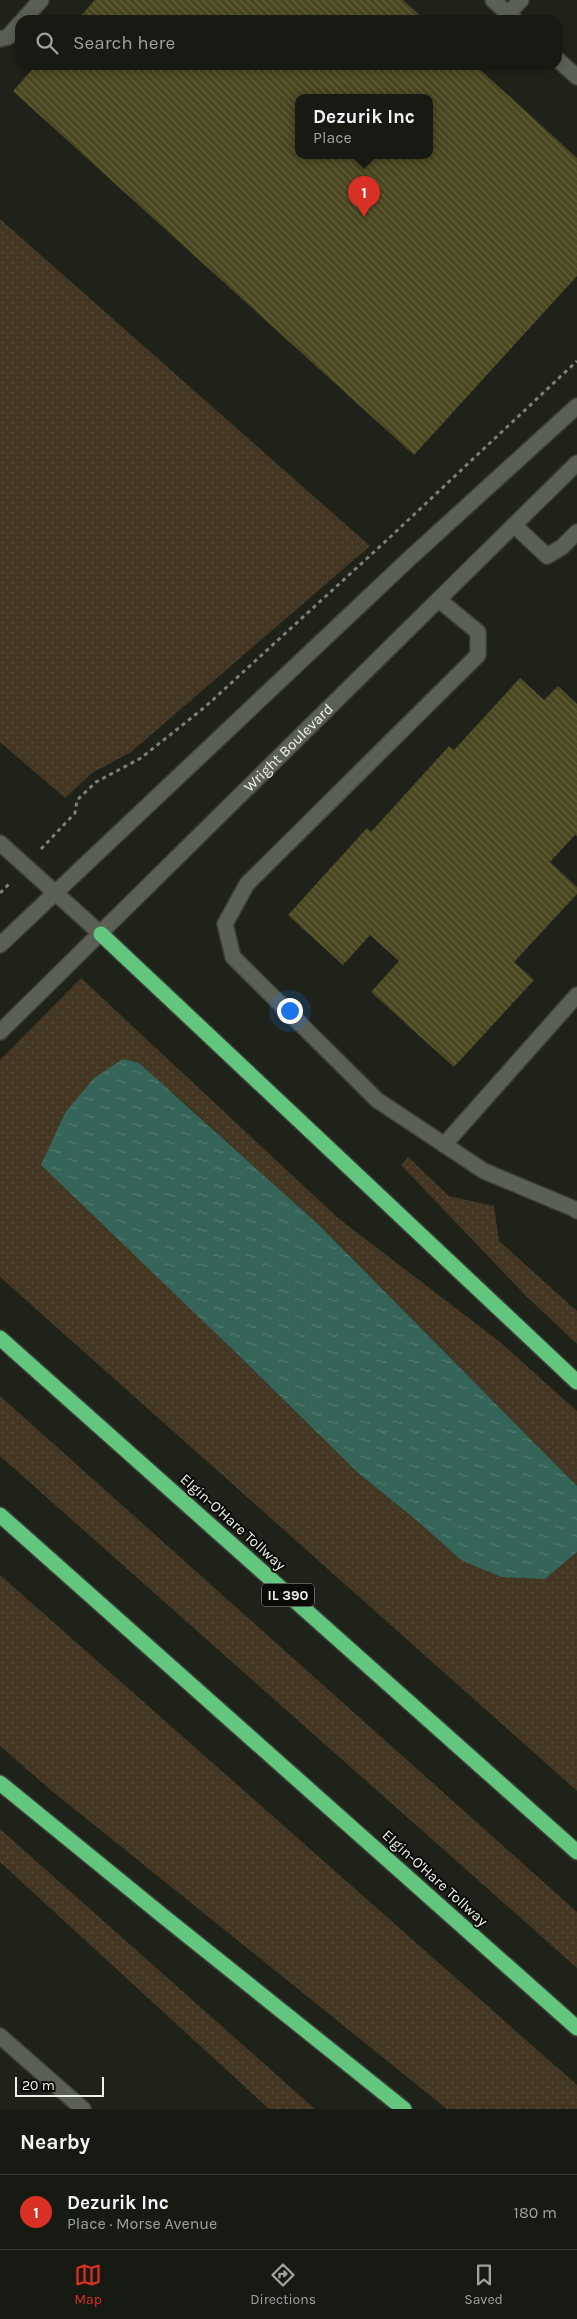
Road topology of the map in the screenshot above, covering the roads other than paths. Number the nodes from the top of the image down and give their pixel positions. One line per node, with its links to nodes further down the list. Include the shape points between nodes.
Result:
1 (41, 0): 4 (street)
2 (493, 0): 5 (street)
3 (521, 0): 6 (street)
4 (28, 15)
5 (509, 15)
6 (512, 15)
7 (15, 29): 8 (street, via 8,37)
8 (0, 39)
9 (562, 64): 10 (street)
10 (577, 77)
11 (577, 406): 17 (street, via 410,558)
12 (577, 463): 13 (street, Wright Boulevard)
13 (514, 525): 14 (street, via 547,556); 15 (street, Wright Boulevard)
14 (577, 532)
15 (439, 600): 18 (street, Wright Boulevard); 22 (street, via 478,632 478,655 247,884 225,924 233,957 377,1100)
16 (0, 842): 17 (street)
17 (55, 892): 18 (street); 19 (street)
18 (101, 934): 21 (street, Wright Boulevard); 25 (highway)
19 (0, 945)
20 (577, 996): 22 (street)
21 (0, 1032)
22 (444, 1145): 23 (street, via 484,1171)
23 (577, 1211)
24 (0, 1338): 28 (highway, Elgin-O'Hare Tollway / IL 390)
25 (577, 1382)
26 (0, 1515): 29 (highway, Elgin-O'Hare Tollway)
27 (0, 1783): 32 (highway)
28 (577, 1852)
29 (577, 2028)
30 (0, 2036): 31 (street)
31 (83, 2109)
32 (404, 2109)

